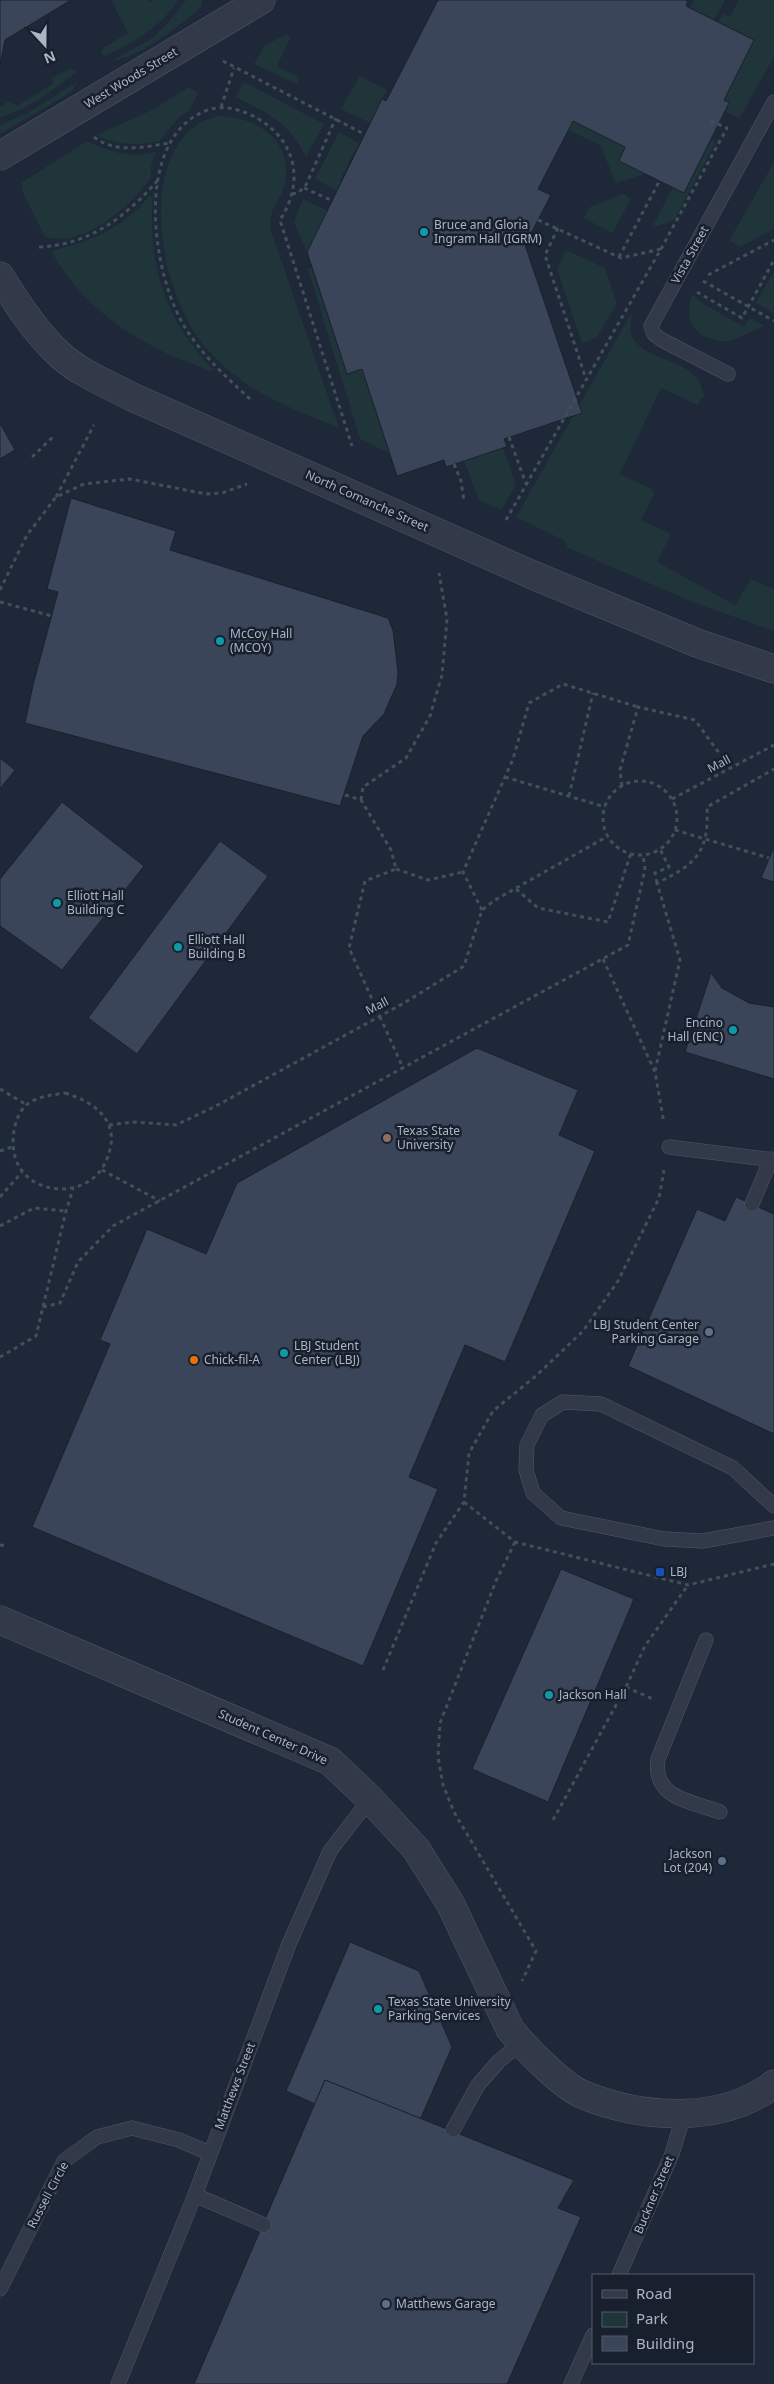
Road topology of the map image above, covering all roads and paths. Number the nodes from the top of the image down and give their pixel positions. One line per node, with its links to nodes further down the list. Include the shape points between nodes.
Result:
1 (261, 0): 11 (street, West Woods Street)
2 (223, 62): 3 (path)
3 (234, 68): 5 (path); 6 (path)
4 (774, 102): 30 (lane, Vista Street, via 651,326 654,334 662,340)
5 (220, 107): 10 (path, via 189,120); 15 (path, via 247,113 266,122 277,132 290,153 294,171)
6 (336, 118): 9 (path); 14 (path)
7 (712, 121): 21 (path, via 727,128)
8 (90, 134): 10 (path, via 115,147 138,148)
9 (364, 134)
10 (170, 143): 12 (path)
11 (0, 156)
12 (159, 179): 20 (path, via 133,207 97,232 66,244); 32 (path, via 156,214 158,251 171,300 185,328 204,353)
13 (660, 180): 22 (path)
14 (304, 188): 15 (path); 16 (path)
15 (292, 194): 36 (path, via 280,220)
16 (333, 201)
17 (538, 220): 18 (path)
18 (558, 228): 22 (path); 31 (path, via 545,255)
19 (774, 240): 25 (path)
20 (39, 247)
21 (661, 249): 22 (path); 31 (path)
22 (619, 257)
23 (774, 260): 28 (path)
24 (0, 276): 38 (street, North Comanche Street, via 44,338 74,366 130,396)
25 (706, 276)
26 (703, 281): 28 (path)
27 (696, 292): 28 (path, via 742,318)
28 (749, 307): 29 (path)
29 (774, 321)
30 (728, 374)
31 (586, 379): 40 (path)
32 (250, 399)
33 (94, 425): 41 (path)
34 (54, 436): 37 (path)
35 (509, 437): 40 (path)
36 (352, 446)
37 (32, 456)
38 (280, 462): 41 (path, via 247,484 222,493 206,494 130,479 84,484); 48 (street, North Comanche Street, via 535,576 697,643)
39 (454, 464): 42 (path)
40 (526, 484): 43 (path)
41 (56, 497): 45 (path, via 27,536)
42 (464, 501)
43 (506, 520)
44 (439, 573): 59 (path, via 447,619 442,675 430,716 406,758 364,787)
45 (0, 590)
46 (0, 602): 47 (path)
47 (52, 616)
48 (774, 669)
49 (594, 694): 50 (path); 54 (path, via 563,684 529,703); 57 (path)
50 (638, 707): 52 (path, via 695,720); 55 (path, via 620,770)
51 (774, 745): 52 (path, Mall)
52 (730, 768): 58 (path, Mall)
53 (774, 769): 63 (path, via 707,807)
54 (506, 777): 57 (path); 69 (path)
55 (622, 786): 58 (path, via 633,782 655,783); 60 (path, via 612,793)
56 (345, 795): 59 (path)
57 (569, 796): 60 (path)
58 (672, 799): 61 (path, via 677,809)
59 (361, 800): 68 (path, via 391,850)
60 (605, 807): 62 (path, via 604,826)
61 (675, 830): 63 (path); 64 (path)
62 (608, 836): 65 (path, via 622,850); 71 (path)
63 (705, 838): 67 (path); 70 (path, via 698,857 683,870)
64 (660, 849): 66 (path); 70 (path, via 669,867 654,873)
65 (631, 853): 66 (path); 71 (path, via 608,922 538,908)
66 (643, 854): 73 (path, via 645,868 628,945)
67 (769, 858)
68 (396, 869): 69 (path, via 428,880); 74 (path, via 365,881 349,948)
69 (463, 872): 72 (path)
70 (657, 884): 76 (path, via 680,960)
71 (516, 889): 72 (path)
72 (482, 910): 74 (path, Mall, via 464,966)
73 (603, 959): 75 (path); 76 (path)
74 (378, 1015): 75 (path); 79 (path, Mall, via 176,1125 134,1122)
75 (403, 1068): 88 (path)
76 (655, 1072): 81 (path)
77 (0, 1089): 78 (path)
78 (27, 1105): 79 (path, via 44,1096 65,1093 85,1099 99,1110); 80 (path, via 14,1125)
79 (108, 1125): 84 (path, via 111,1138 109,1156)
80 (12, 1147): 82 (path); 85 (path)
81 (669, 1147): 83 (lane); 94 (path, via 659,1198 618,1281 583,1331 493,1411 469,1453)
82 (0, 1152)
83 (772, 1160): 89 (lane)
84 (102, 1170): 86 (path, via 88,1183); 88 (path)
85 (22, 1172): 86 (path, via 42,1186); 87 (path)
86 (73, 1189): 90 (path)
87 (0, 1197)
88 (160, 1201): 92 (path, via 113,1226 78,1262 60,1303)
89 (752, 1204)
90 (66, 1211): 91 (path, via 34,1208); 92 (path)
91 (0, 1226)
92 (43, 1307): 93 (path, via 36,1336)
93 (0, 1357)
94 (464, 1502): 97 (path); 104 (path, via 436,1543)
95 (774, 1506): 96 (lane, via 733,1468 601,1404 563,1402 542,1415 527,1445 526,1470 533,1493 561,1518 664,1539 703,1541)
96 (774, 1528)
97 (515, 1542): 101 (path); 110 (path, via 496,1581 440,1723 438,1757 443,1785 454,1812 536,1951)
98 (0, 1545): 99 (path)
99 (7, 1546)
100 (774, 1564): 101 (path)
101 (688, 1585): 105 (path, via 645,1646)
102 (0, 1620): 107 (street, Student Center Drive, via 330,1762)
103 (706, 1640): 106 (lane)
104 (383, 1670)
105 (626, 1687): 106 (path); 109 (path)
106 (678, 1711): 108 (lane, via 658,1759 656,1773 661,1786 674,1795)
107 (370, 1799): 111 (street, Student Center Drive, via 416,1849 450,1904 510,2029); 115 (lane, Matthews Street, via 330,1852 289,1944)
108 (720, 1812)
109 (553, 1820)
110 (524, 1976)
111 (521, 2043): 113 (street, Student Center Drive, via 582,2095 627,2108); 114 (lane, via 478,2085)
112 (774, 2084): 113 (street, Student Center Drive, via 731,2107)
113 (684, 2114): 118 (lane, Buckner Street, via 672,2154)
114 (453, 2130)
115 (209, 2153): 116 (lane, Matthews Street); 119 (lane, Russell Circle, via 178,2140 132,2128 97,2137 64,2160)
116 (195, 2195): 117 (lane); 121 (lane, Matthews Street)
117 (264, 2225)
118 (619, 2274)
119 (0, 2289)
120 (592, 2337): 122 (lane)
121 (118, 2384)
122 (571, 2384)

